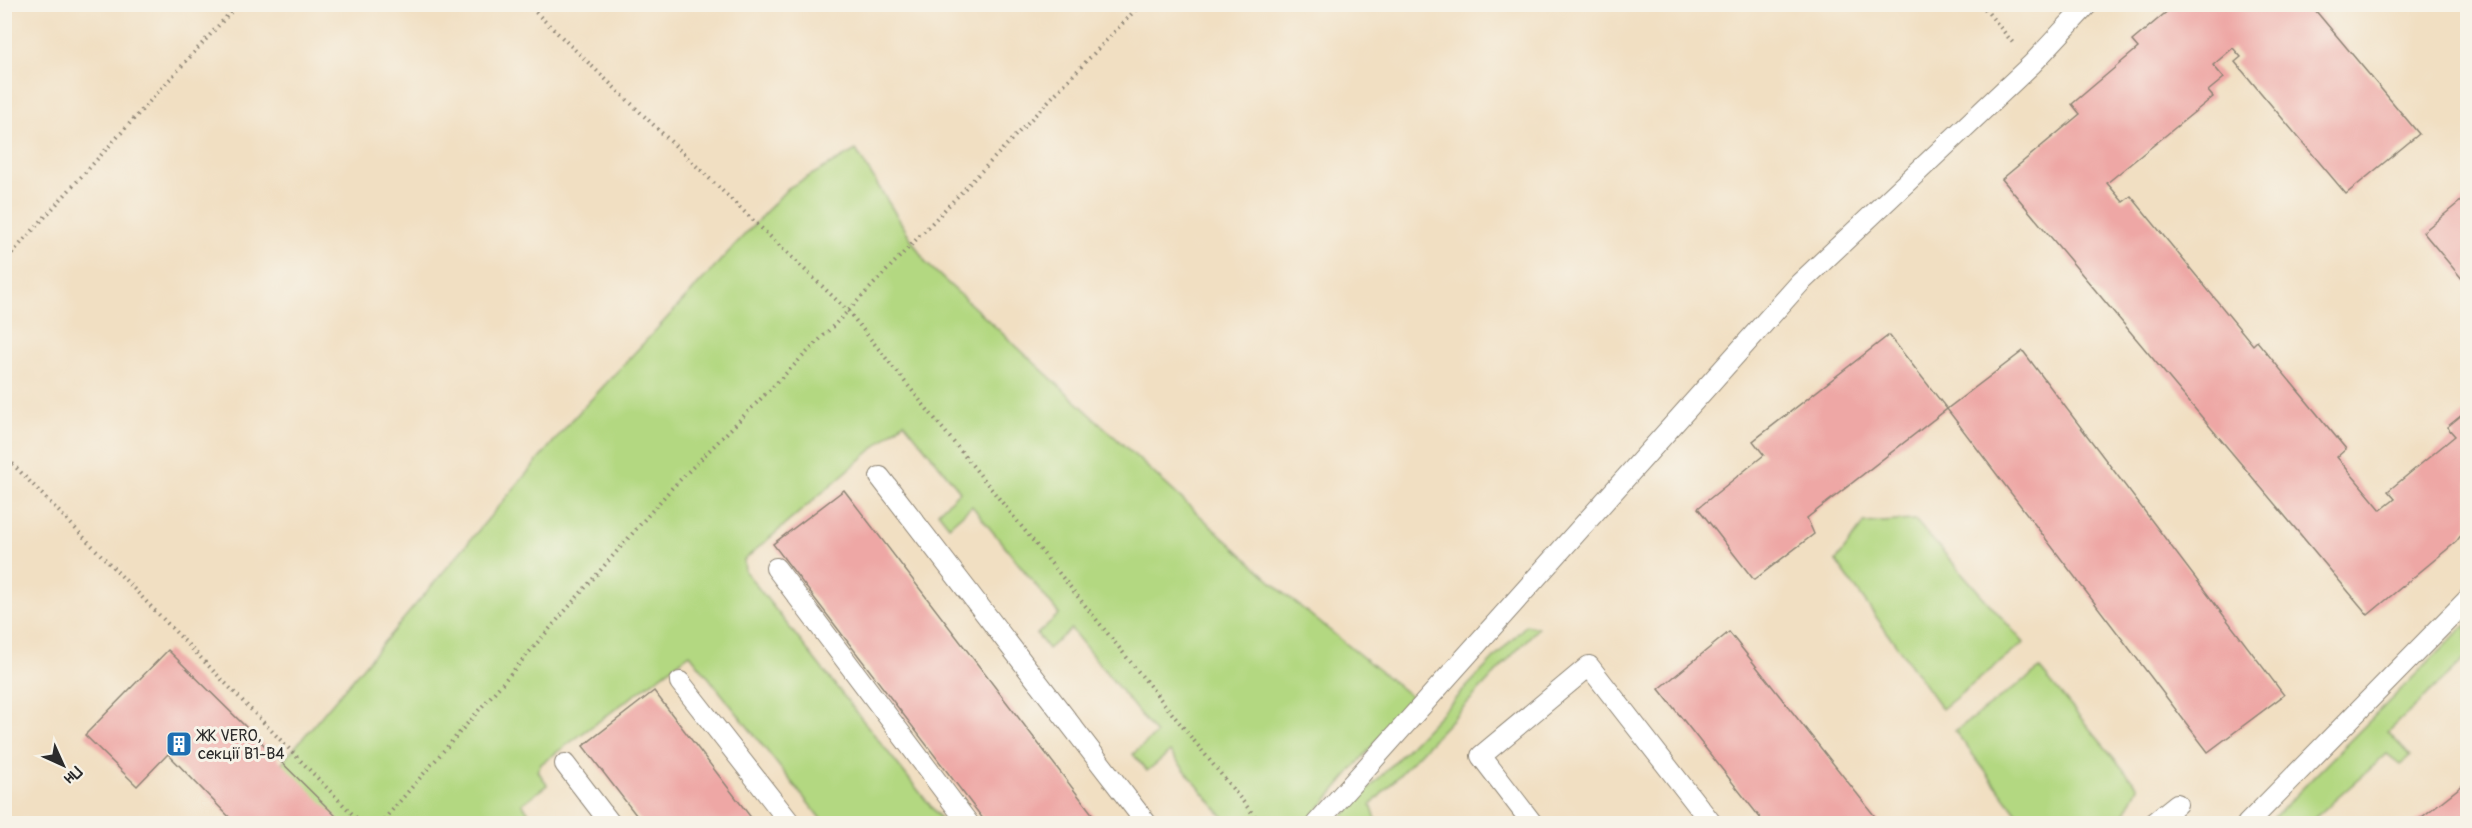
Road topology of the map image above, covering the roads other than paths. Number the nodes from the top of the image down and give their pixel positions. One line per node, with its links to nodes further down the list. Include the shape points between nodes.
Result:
1 (2088, 4): 12 (lane, via 2032,64 1800,283)
2 (880, 477): 11 (lane)
3 (776, 568): 10 (lane)
4 (2468, 599): 16 (lane)
5 (680, 682): 9 (lane)
6 (565, 764): 8 (lane)
7 (2176, 804): 15 (lane)
8 (611, 824)
9 (791, 824)
10 (969, 824)
11 (1147, 824)
12 (1316, 824)
13 (1533, 824): 14 (lane, via 1480,756 1589,666)
14 (1713, 824)
15 (2152, 824)
16 (2247, 824)

